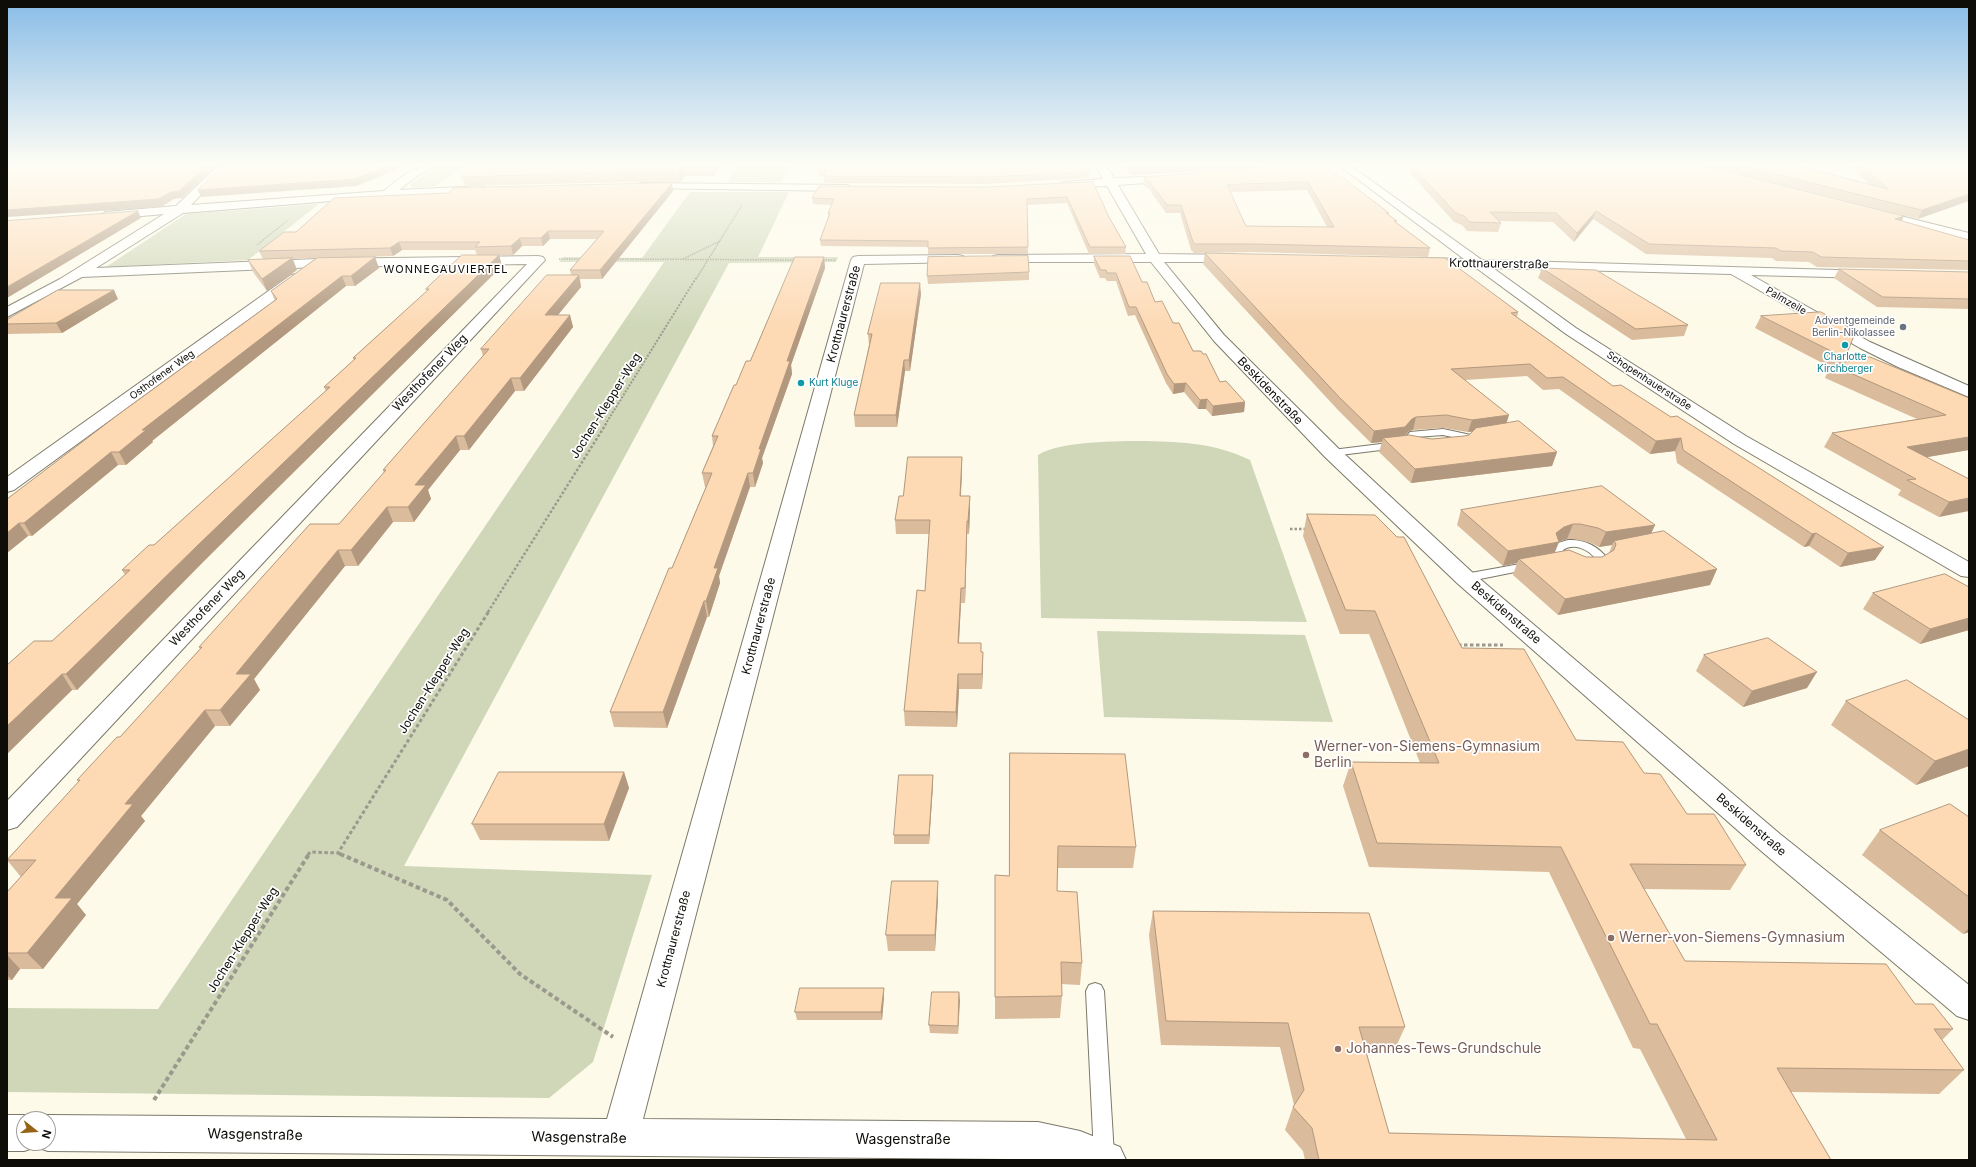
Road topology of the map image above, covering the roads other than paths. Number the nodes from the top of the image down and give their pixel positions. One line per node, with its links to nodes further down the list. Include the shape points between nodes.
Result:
1 (162, 220): 12 (street)
2 (1133, 220): 6 (street, Beskidenstraße)
3 (1418, 220): 10 (street, Schopenhauerstraße)
4 (1902, 220): 5 (street)
5 (1969, 237)
6 (1154, 258): 7 (street, Krottnaurerstraße); 17 (street, Beskidenstraße, via 1219,338); 28 (street, Krottnaurerstraße, via 858,260)
7 (1250, 258)
8 (1406, 262): 10 (street, Krottnaurerstraße)
9 (317, 264): 12 (street, Westhofener Weg); 18 (street, Osthofener Weg); 24 (street, Westhofener Weg, via 538,260)
10 (1477, 264): 11 (street, Krottnaurerstraße); 22 (street, Schopenhauerstraße, via 1571,331 1740,440)
11 (1733, 270): 13 (street, Krottnaurerstraße); 15 (street, Palmzeile, via 1865,345)
12 (79, 273): 14 (street)
13 (1882, 274)
14 (7, 313)
15 (1969, 392)
16 (1452, 446): 17 (lane, via 1460,446 1472,436 1443,432 1414,434 1409,445)
17 (1332, 453): 23 (street, Beskidenstraße)
18 (7, 486)
19 (1613, 550): 20 (lane)
20 (1598, 553): 21 (lane, via 1602,559 1601,564 1596,567 1578,566); 21 (lane, via 1580,544 1569,543 1560,545 1557,549 1558,555)
21 (1564, 560): 23 (lane)
22 (1969, 571)
23 (1465, 578): 26 (street, Beskidenstraße, via 1770,842)
24 (7, 819)
25 (1095, 991): 29 (lane)
26 (1969, 1005)
27 (56, 1133): 28 (street, Wasgenstraße)
28 (620, 1138): 29 (street, Wasgenstraße, via 1038,1141 1080,1150)
29 (1106, 1159)

